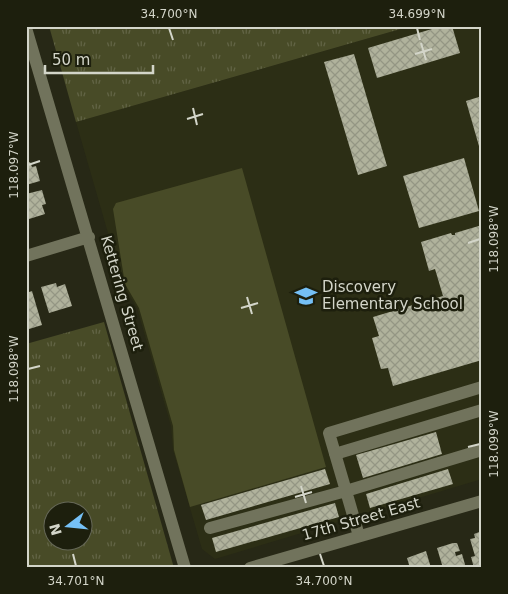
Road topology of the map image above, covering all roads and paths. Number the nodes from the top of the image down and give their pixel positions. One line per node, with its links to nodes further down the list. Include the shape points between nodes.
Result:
1 (26, 28): 2 (street, Kettering Street)
2 (89, 237): 3 (street); 12 (street, Kettering Street)
3 (26, 256)
4 (482, 387): 7 (street, via 329,433)
5 (482, 410): 7 (street)
6 (482, 450): 8 (street)
7 (335, 454): 8 (street)
8 (346, 491): 10 (street); 11 (street)
9 (482, 501): 11 (street, 17th Street East)
10 (210, 528)
11 (359, 536): 13 (street, 17th Street East)
12 (185, 568)
13 (250, 568)

